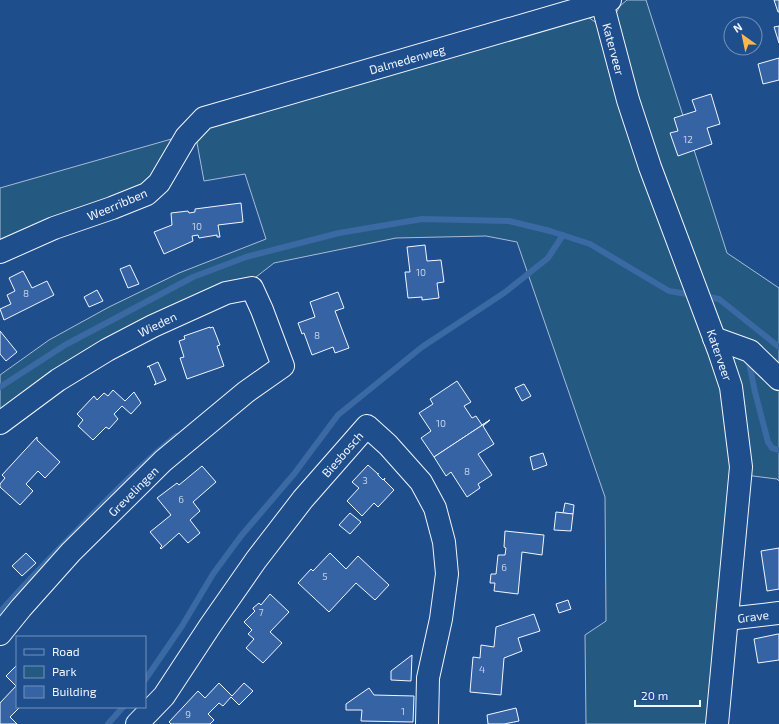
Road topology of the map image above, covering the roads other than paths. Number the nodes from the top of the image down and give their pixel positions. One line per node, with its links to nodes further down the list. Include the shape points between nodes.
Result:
1 (606, 1): 2 (street, Dalmedenweg); 4 (street, Katerveer, via 630,108)
2 (204, 118): 3 (street, Weerribben, via 186,137 159,183 147,194 54,228)
3 (0, 252)
4 (714, 338): 6 (street, via 750,351); 9 (street, Katerveer, via 731,387 741,466)
5 (283, 366): 7 (street, Wieden, via 252,288 226,293 107,350 58,380); 10 (street, Grevelingen, via 246,392 163,461 71,552)
6 (779, 379)
7 (0, 423)
8 (779, 613): 9 (street, Grave)
9 (727, 619): 13 (street, Katerveer)
10 (0, 634)
11 (137, 724): 12 (street, Biesbosch, via 164,696 256,560 303,499 367,426 421,482 435,508 444,542 447,574 441,619 428,678)
12 (426, 724)
13 (717, 724)

